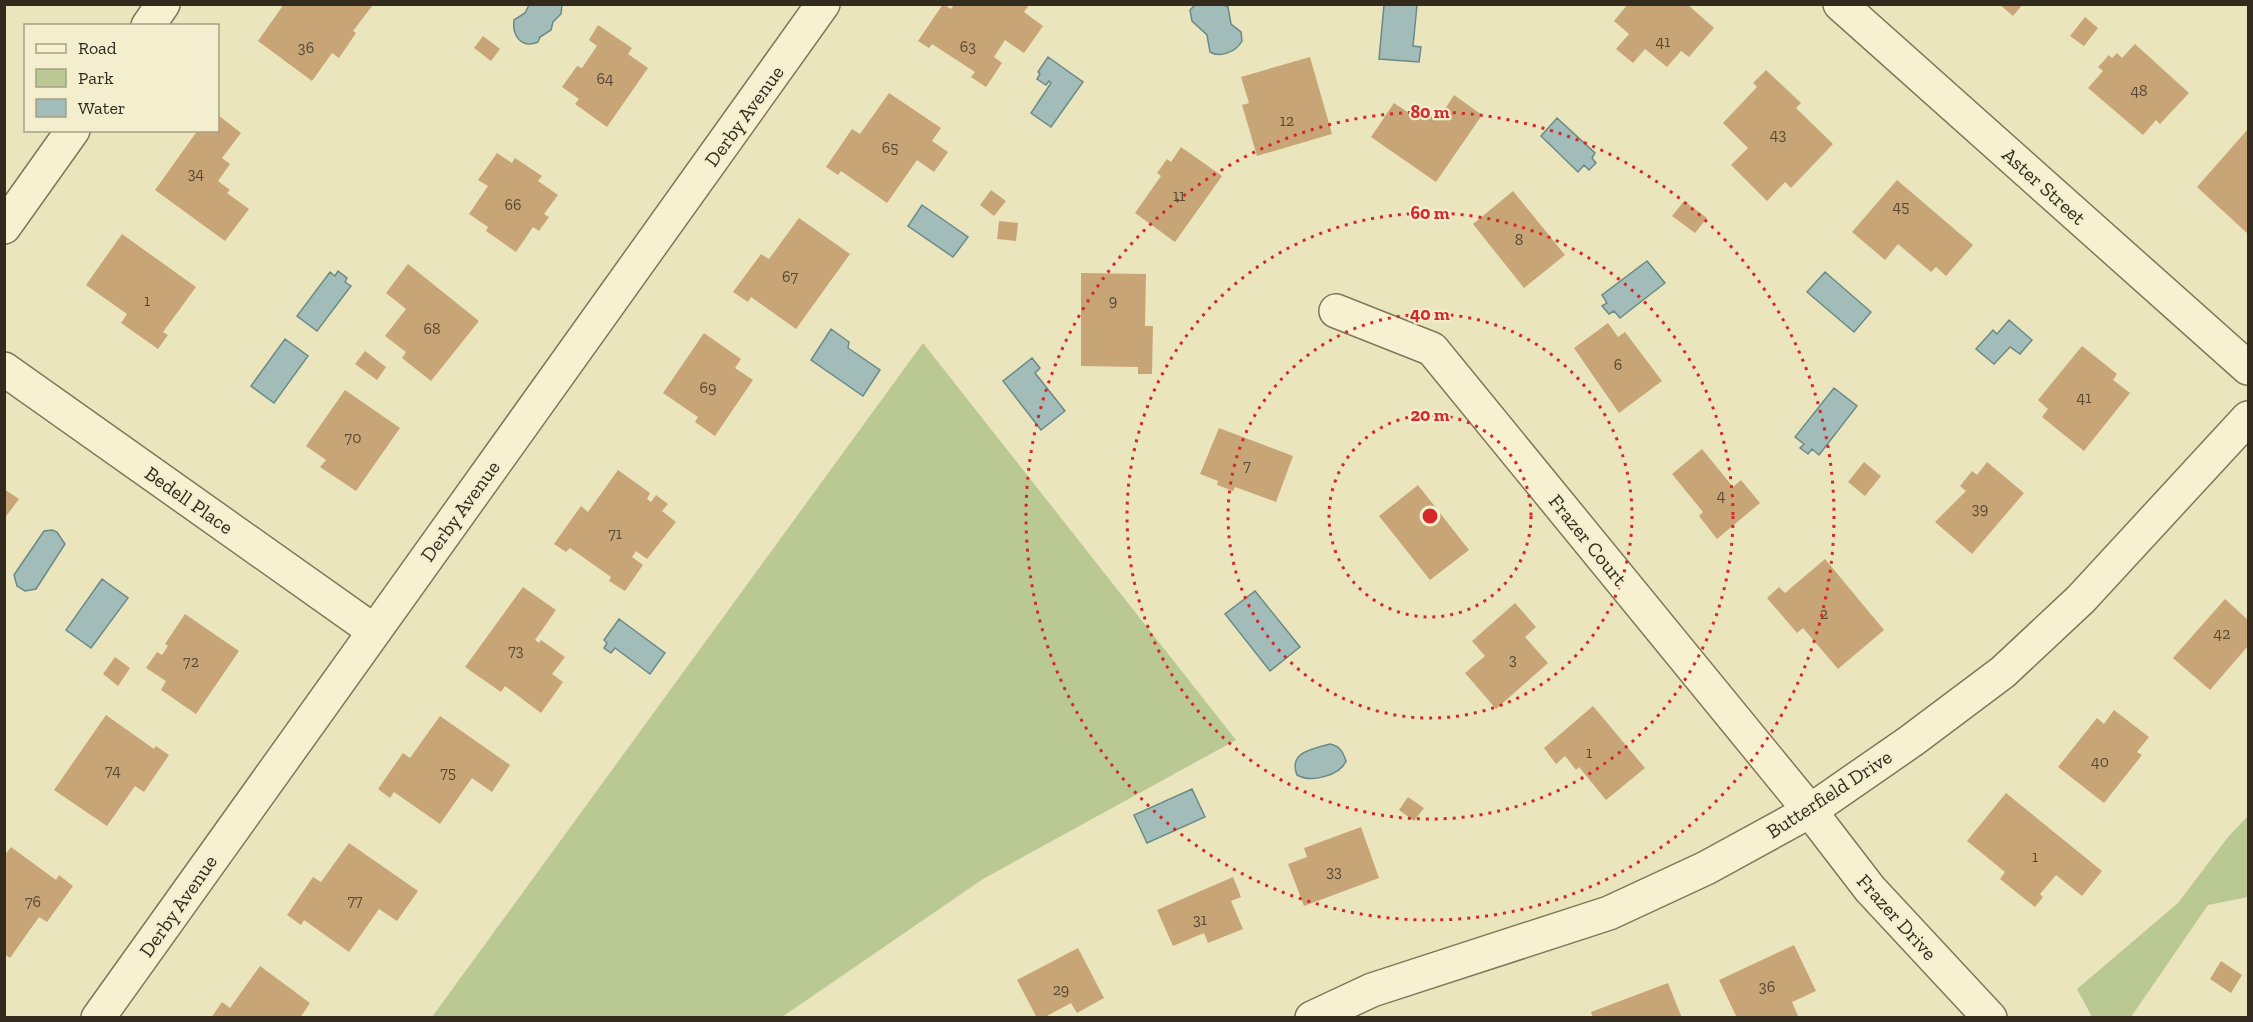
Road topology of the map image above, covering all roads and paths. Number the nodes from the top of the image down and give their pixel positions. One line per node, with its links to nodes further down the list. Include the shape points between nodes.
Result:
1 (163, 4): 4 (street)
2 (823, 4): 11 (street, Derby Avenue)
3 (1840, 4): 9 (street, Aster Street)
4 (149, 24)
5 (72, 132): 6 (street)
6 (4, 227)
7 (1336, 311): 12 (street, Frazer Court, via 1432,348)
8 (4, 369): 11 (street, Bedell Place)
9 (2248, 369)
10 (2248, 418): 12 (street, Butterfield Drive, via 2081,599 2003,672)
11 (374, 631): 13 (street, Derby Avenue)
12 (1810, 811): 14 (street, Butterfield Drive, via 1706,868 1609,913 1372,990); 15 (street, Frazer Drive, via 1870,889)
13 (98, 1017)
14 (1312, 1017)
15 (1990, 1017)

